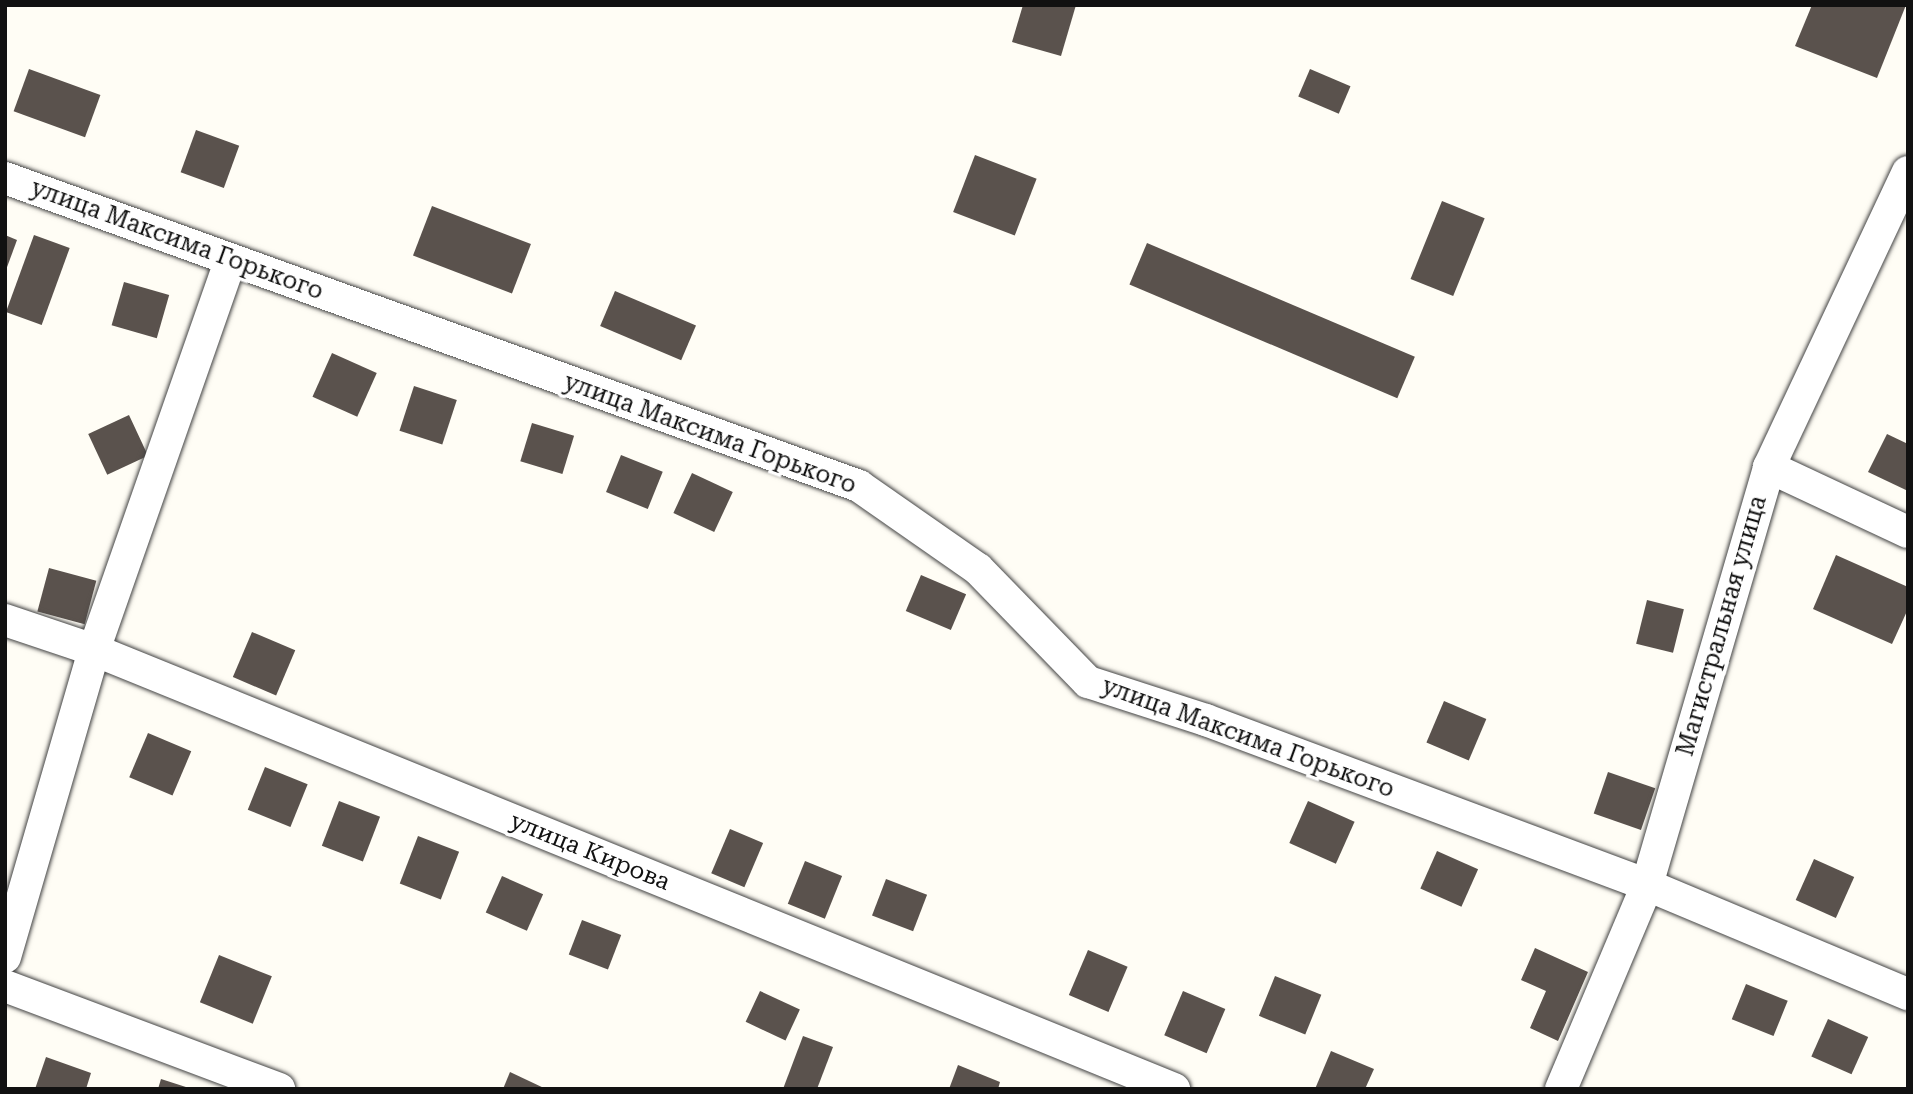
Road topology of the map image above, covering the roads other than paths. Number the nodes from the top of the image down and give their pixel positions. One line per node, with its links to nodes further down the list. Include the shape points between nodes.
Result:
1 (1908, 172): 4 (street, Магистральная улица)
2 (5, 178): 3 (street, улица Максима Горького)
3 (230, 261): 7 (street); 8 (street, улица Максима Горького, via 859,486 978,569 1087,682 1206,720)
4 (1769, 467): 5 (street); 8 (street, Магистральная улица)
5 (1908, 532)
6 (5, 620): 7 (street, улица Кирова)
7 (94, 650): 9 (street); 13 (street, улица Кирова)
8 (1647, 885): 11 (street, улица Максима Горького); 14 (street, Магистральная улица)
9 (5, 957)
10 (5, 986): 12 (street)
11 (1908, 994)
12 (279, 1089)
13 (1174, 1089)
14 (1561, 1089)

